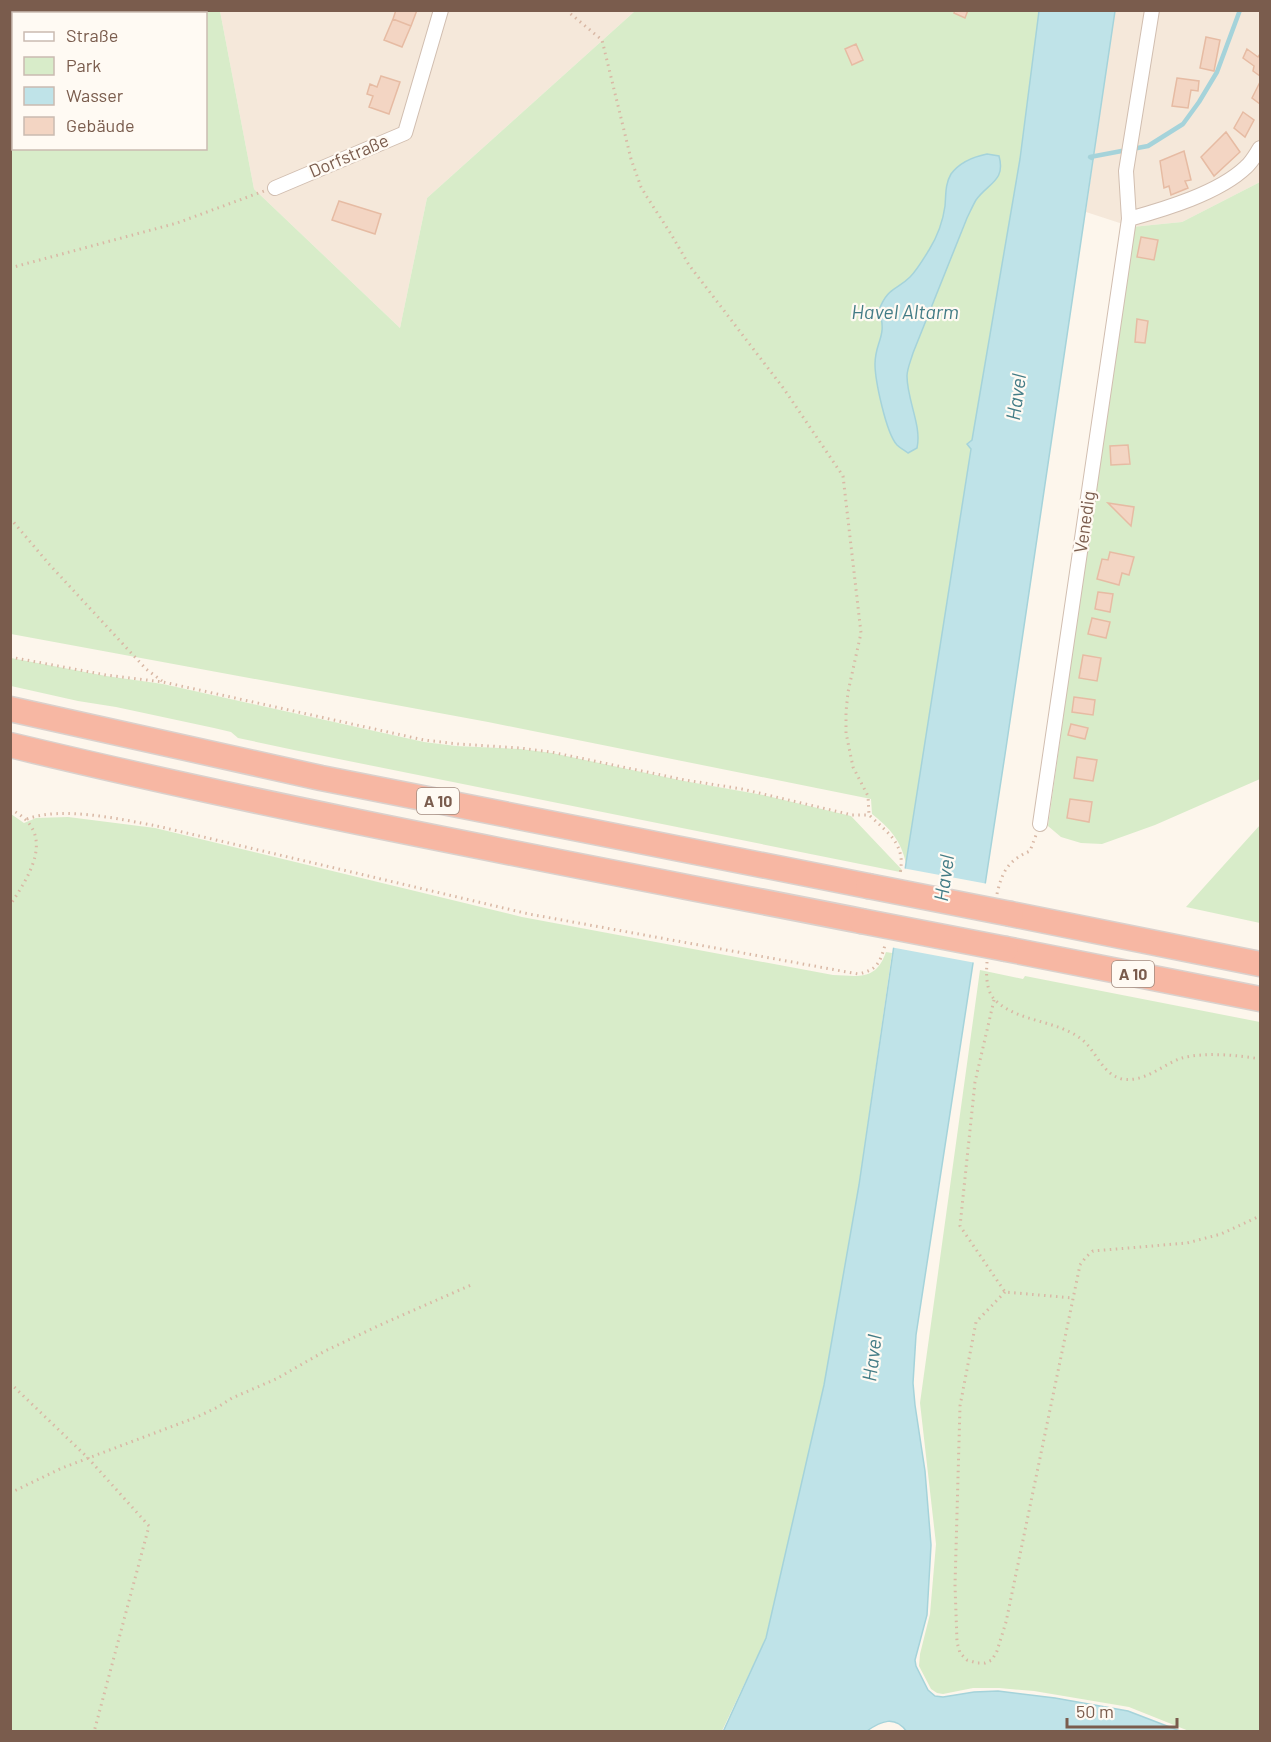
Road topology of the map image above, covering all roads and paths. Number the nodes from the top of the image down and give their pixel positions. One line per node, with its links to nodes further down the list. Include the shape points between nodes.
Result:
1 (441, 10): 5 (street, Dorfstraße, via 405,133)
2 (567, 10): 14 (path, via 602,40 641,187 688,266 784,389 843,476 861,633 848,692 846,733 853,767 868,796)
3 (1152, 10): 6 (street, Venedig, via 1126,171)
4 (1260, 148): 6 (street, via 1230,180 1178,205)
5 (275, 188): 7 (path, via 177,223)
6 (1130, 219): 16 (street, Venedig)
7 (10, 268)
8 (10, 518): 10 (path, via 138,660)
9 (10, 657): 10 (path)
10 (163, 682): 14 (path, via 424,740 551,752 752,791 852,815)
11 (10, 709): 20 (highway, A 10, bridge, via 321,778)
12 (10, 745): 21 (highway, A 10, bridge, via 326,815)
13 (10, 809): 15 (path)
14 (869, 815): 17 (path, via 898,845 902,855)
15 (27, 819): 18 (path, via 36,840 35,857 32,871); 19 (path, via 49,813 157,826 529,914 858,974 876,966)
16 (1040, 824)
17 (900, 876)
18 (10, 905)
19 (885, 946)
20 (1260, 963)
21 (1260, 999)
22 (1260, 1059): 25 (path, via 1196,1055 1160,1071 1122,1079 1107,1071 1083,1040 1069,1031 1014,1012 994,1000 975,1082 960,1226)
23 (1260, 1216): 26 (path, via 1221,1234 1187,1243 1094,1251 1080,1264)
24 (471, 1285): 28 (path, via 380,1324 197,1417)
25 (1005, 1292): 26 (path); 26 (path, via 976,1322 960,1406 957,1642 960,1653 977,1663 992,1660 1006,1622)
26 (1073, 1298)
27 (10, 1383): 28 (path)
28 (88, 1458): 29 (path); 30 (path, via 149,1526)
29 (10, 1493)
30 (94, 1731)

